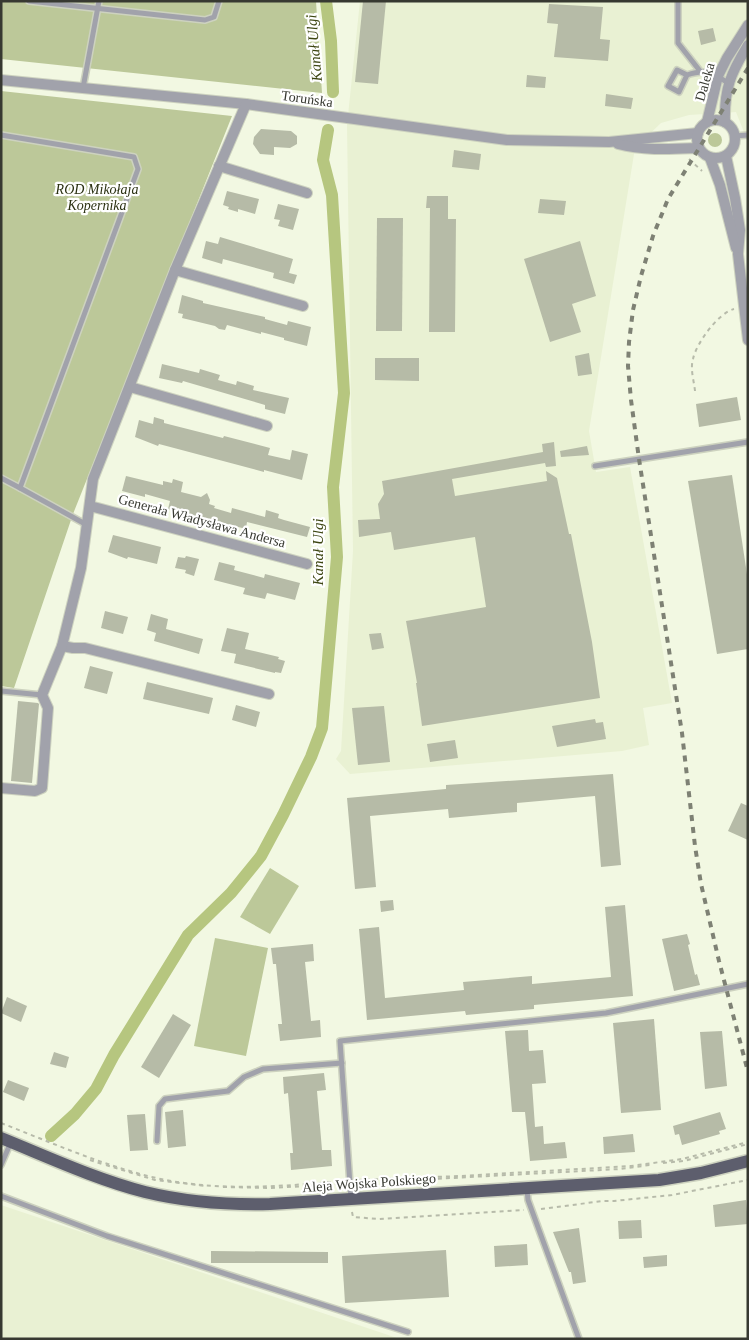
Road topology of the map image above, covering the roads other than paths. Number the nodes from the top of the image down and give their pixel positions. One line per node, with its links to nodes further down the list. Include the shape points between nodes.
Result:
1 (29, 1): 5 (lane)
2 (98, 1): 5 (lane)
3 (219, 1): 5 (lane, via 214,18 205,20)
4 (678, 1): 8 (lane, via 678,43)
5 (97, 8): 13 (lane)
6 (748, 25): 10 (street, Daleka)
7 (748, 45): 12 (street, Daleka)
8 (700, 71): 9 (lane); 10 (lane)
9 (687, 75)
10 (718, 76): 12 (lane); 15 (street, Daleka)
11 (1, 80): 13 (street, Toruńska)
12 (728, 83): 16 (street, Daleka)
13 (83, 88): 14 (street, Toruńska)
14 (246, 104): 21 (street, Toruńska, via 507,140); 25 (street)
15 (707, 122): 16 (street); 17 (street)
16 (725, 122): 20 (street)
17 (698, 133): 21 (street, Toruńska); 22 (street)
18 (1, 135): 36 (lane, via 134,157 138,169)
19 (748, 135): 20 (lane)
20 (736, 136): 23 (street, via 733,150)
21 (609, 142): 22 (street, Toruńska, via 656,150)
22 (699, 148): 24 (street)
23 (726, 156): 24 (street); 27 (street)
24 (710, 158): 27 (street, via 730,230)
25 (219, 166): 26 (street); 28 (street)
26 (307, 193)
27 (743, 254): 30 (street, via 743,306)
28 (175, 270): 29 (street); 31 (street)
29 (303, 306)
30 (748, 340)
31 (130, 387): 32 (street); 37 (street, via 93,480)
32 (267, 426)
33 (748, 442): 34 (lane)
34 (595, 466)
35 (1, 478): 36 (lane)
36 (20, 488): 38 (lane)
37 (90, 506): 38 (street); 39 (street, Generała Władysława Andersa)
38 (87, 525): 40 (street, via 81,568)
39 (307, 564)
40 (62, 646): 42 (street, via 85,648); 43 (street)
41 (1, 691): 43 (lane)
42 (269, 694)
43 (42, 695): 44 (street, via 48,708 42,788 34,791)
44 (1, 788)
45 (748, 984): 46 (lane, via 606,1013 340,1041)
46 (342, 1063): 48 (lane, via 263,1069 244,1077 228,1091 165,1099 159,1106); 53 (lane)
47 (6, 1140): 50 (lane); 53 (main road, Aleja Wojska Polskiego, via 111,1182 176,1199 241,1204)
48 (157, 1141)
49 (748, 1161): 51 (main road, Aleja Wojska Polskiego, via 659,1180)
50 (1, 1165)
51 (527, 1189): 53 (main road, Aleja Wojska Polskiego); 55 (lane, via 531,1210)
52 (1, 1196): 54 (lane, via 107,1236)
53 (351, 1199)
54 (408, 1332)
55 (579, 1339)

